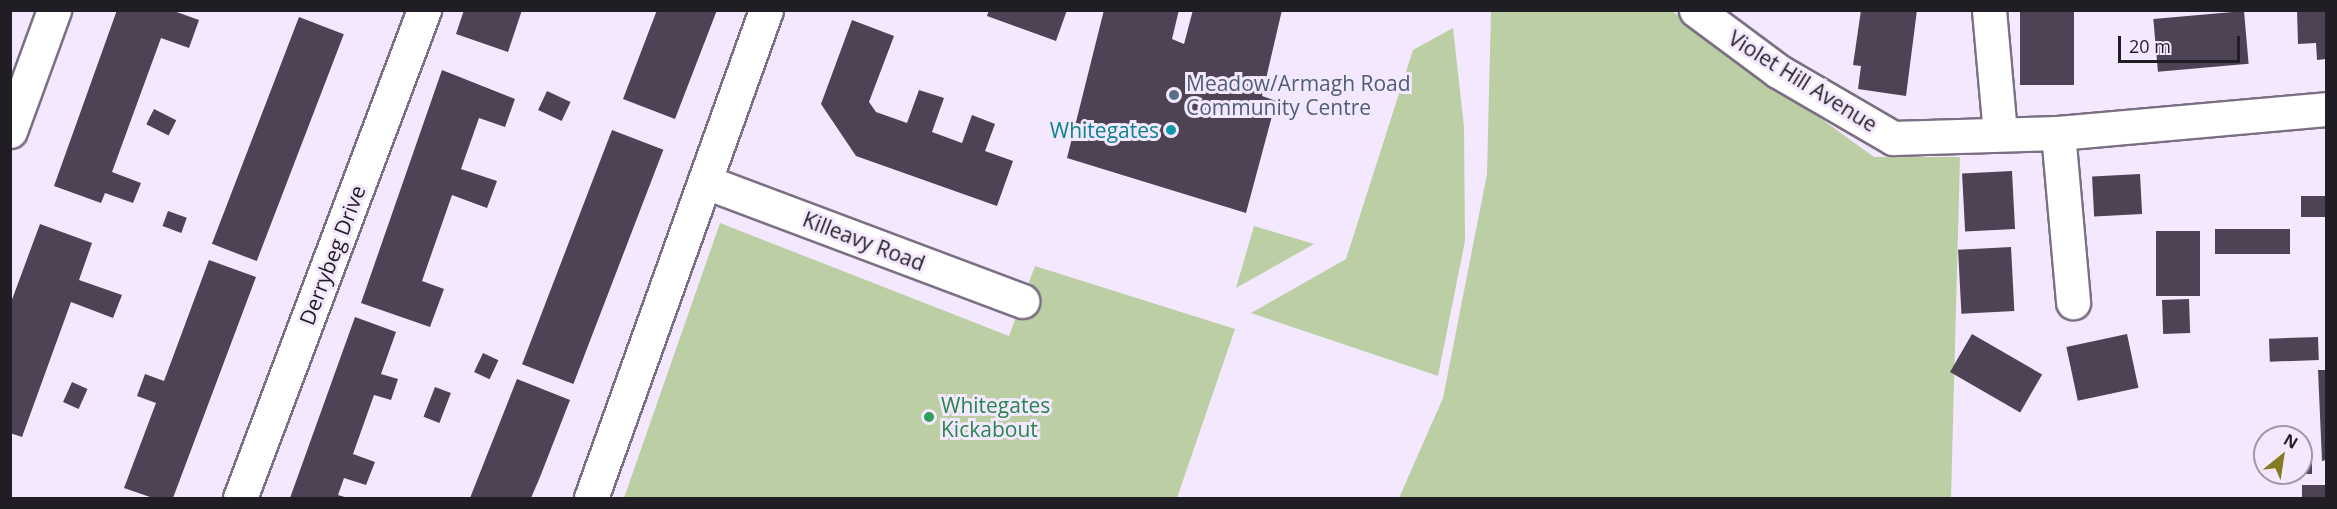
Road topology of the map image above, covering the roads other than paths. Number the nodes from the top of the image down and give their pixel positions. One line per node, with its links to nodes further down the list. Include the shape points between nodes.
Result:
1 (54, 10): 7 (street)
2 (424, 10): 13 (street, Derrybeg Drive)
3 (766, 10): 10 (street)
4 (1696, 10): 9 (street, Violet Hill Avenue, via 1778,71 1893,138)
5 (1989, 10): 9 (street)
6 (2326, 109): 8 (street, Violet Hill Avenue)
7 (10, 131)
8 (2058, 133): 9 (street, Violet Hill Avenue); 12 (street)
9 (2000, 134)
10 (706, 182): 11 (street, Killeavy Road); 14 (street)
11 (1022, 300)
12 (2073, 302)
13 (240, 498)
14 (591, 498)

